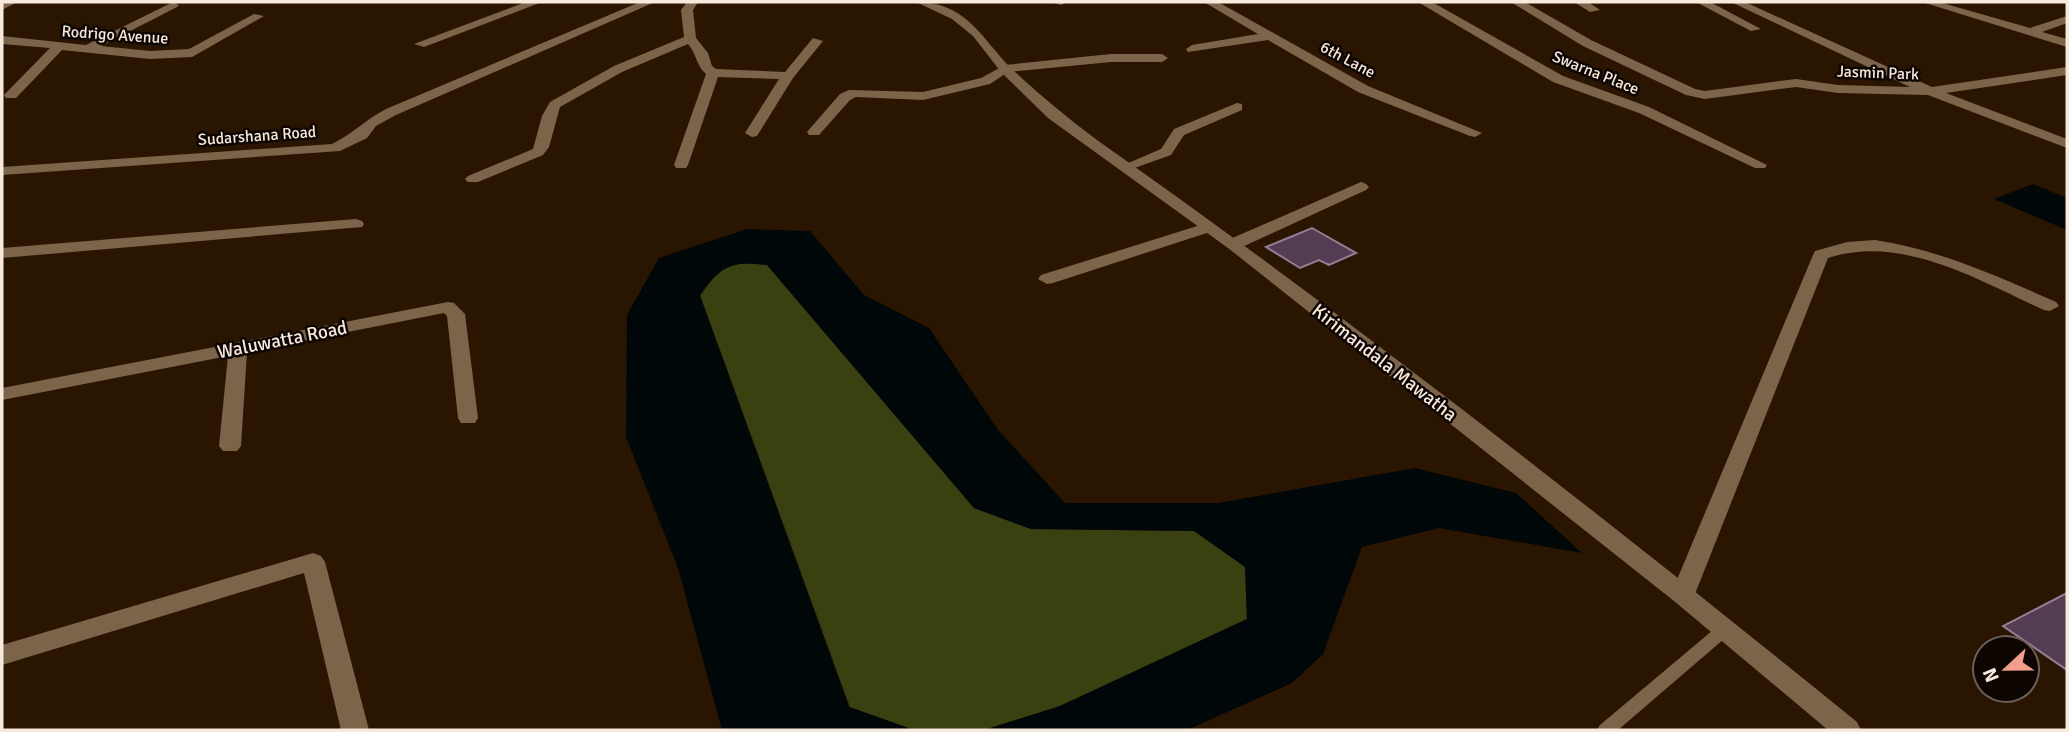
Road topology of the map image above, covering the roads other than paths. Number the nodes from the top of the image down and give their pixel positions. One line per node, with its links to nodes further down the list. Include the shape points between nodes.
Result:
1 (11, 2): 14 (street)
2 (536, 2): 25 (street)
3 (649, 2): 44 (street, Sudarshana Road, via 391,112 371,123 362,135 335,148)
4 (692, 2): 21 (street, via 687,10)
5 (921, 2): 30 (street, Kirimandala Mawatha, via 956,17 977,33)
6 (1210, 2): 20 (street, 6th Lane)
7 (1424, 2): 42 (street, Swarna Place, via 1558,79 1644,110)
8 (1517, 2): 34 (street, Jasmin Park, via 1587,43 1691,92 1714,96 1796,83)
9 (1580, 2): 15 (street)
10 (1702, 2): 18 (street)
11 (1736, 2): 34 (street)
12 (1928, 2): 19 (street)
13 (173, 5): 27 (street)
14 (2, 7)
15 (1594, 10)
16 (258, 16): 27 (street, Rodrigo Avenue, via 192,53 149,55)
17 (2067, 19): 19 (street)
18 (1755, 29)
19 (2031, 32): 24 (street)
20 (1271, 36): 28 (street); 39 (street, 6th Lane, via 1363,89)
21 (690, 39): 32 (street); 45 (street, via 618,69 555,104 538,152)
22 (2, 40): 26 (street, Rodrigo Avenue)
23 (817, 41): 33 (street)
24 (2067, 43)
25 (420, 44)
26 (59, 46): 27 (street, Rodrigo Avenue); 35 (street)
27 (88, 48)
28 (1192, 48)
29 (1162, 58): 30 (street, via 1111,58)
30 (1005, 69): 37 (street, via 985,81 937,94 854,93); 43 (street, Kirimandala Mawatha, via 1053,115)
31 (2066, 71): 34 (street, Jasmin Park)
32 (713, 73): 33 (street); 41 (street)
33 (788, 76): 38 (street)
34 (1930, 91): 40 (street)
35 (11, 96)
36 (1237, 107): 43 (street, via 1179,132 1166,152)
37 (814, 132)
38 (752, 133)
39 (1475, 133)
40 (2067, 144)
41 (681, 165)
42 (1760, 165)
43 (1126, 167): 48 (street, Kirimandala Mawatha)
44 (2, 171)
45 (473, 179)
46 (1361, 187): 49 (street)
47 (356, 224): 50 (street)
48 (1210, 227): 49 (street, Kirimandala Mawatha); 51 (street)
49 (1234, 244): 57 (street, Kirimandala Mawatha)
50 (2, 253)
51 (1047, 279)
52 (2050, 306): 57 (street, via 1934,255 1862,247 1832,249 1821,255)
53 (238, 348): 54 (street, Waluwatta Road); 55 (street, Waluwatta Road, via 448,307 456,314); 56 (street)
54 (2, 394)
55 (468, 418)
56 (230, 446)
57 (1683, 594): 58 (street, Kirimandala Mawatha)
58 (1725, 629): 61 (lane); 62 (street, Kirimandala Mawatha)
59 (2, 655): 60 (street, via 313,562)
60 (355, 730)
61 (1606, 730)
62 (1847, 730)

